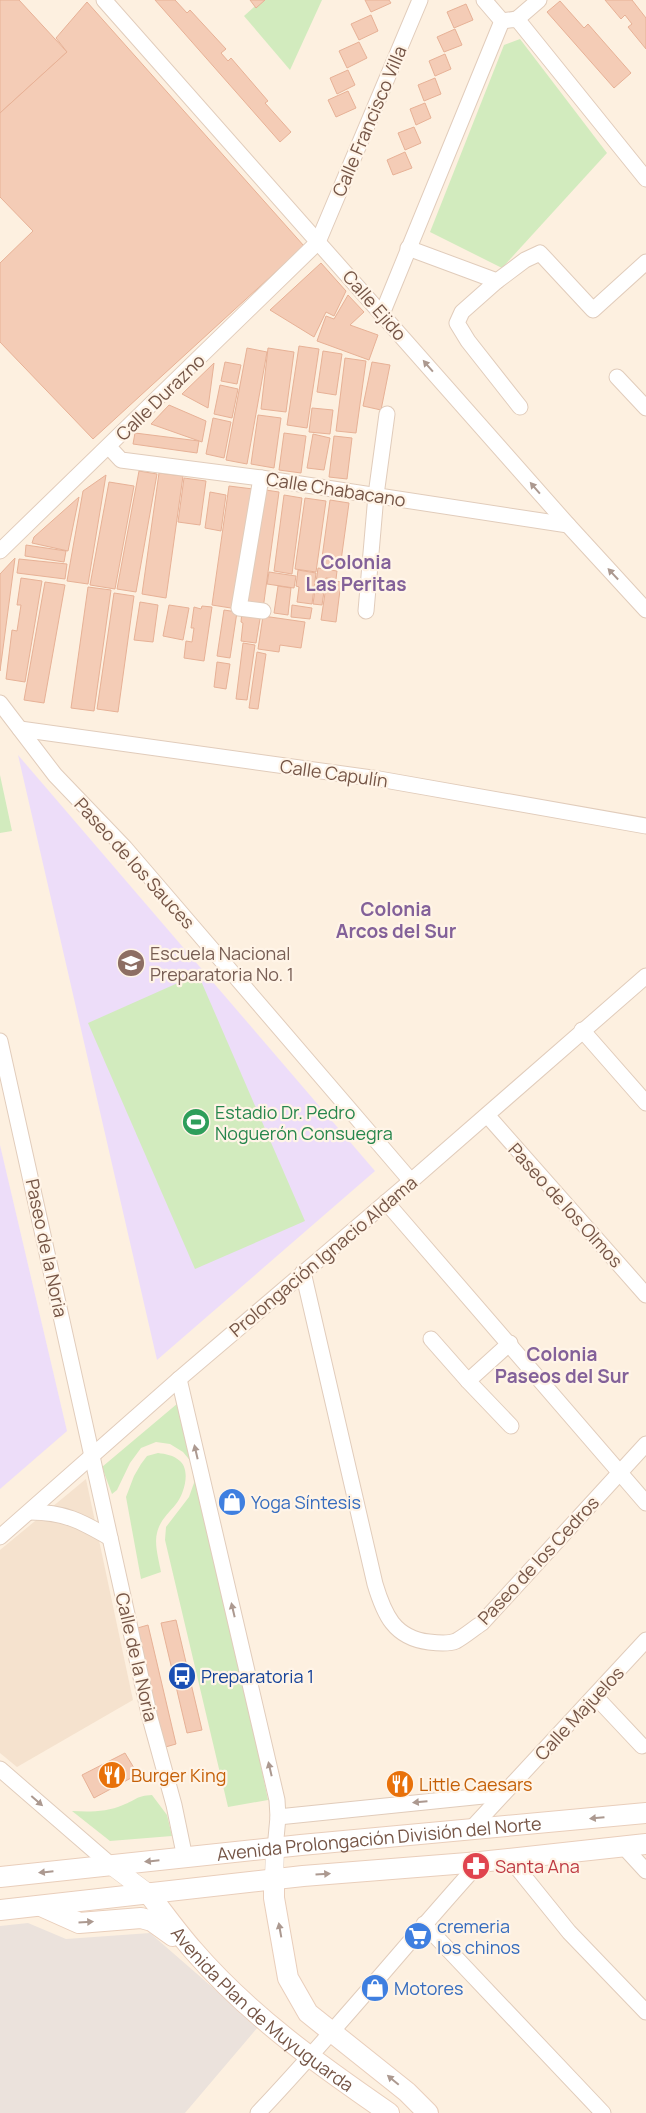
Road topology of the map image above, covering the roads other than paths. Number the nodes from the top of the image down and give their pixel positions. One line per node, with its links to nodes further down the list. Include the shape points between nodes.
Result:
1 (104, 0): 8 (street, Calle Ejido)
2 (420, 0): 8 (street, Calle Francisco Villa)
3 (484, 0): 6 (street)
4 (539, 0): 5 (street)
5 (518, 19): 6 (street); 7 (street)
6 (502, 21): 9 (street)
7 (646, 179)
8 (318, 242): 12 (street, Calle Ejido); 17 (street, Calle Durazno)
9 (408, 248): 11 (street); 12 (street)
10 (646, 262): 11 (street, via 593,310 540,253)
11 (497, 281): 14 (street, via 462,312 457,323)
12 (382, 314): 20 (street, Calle Ejido, one-way to 12)
13 (617, 377): 15 (street)
14 (520, 406)
15 (646, 408)
16 (387, 414): 19 (street)
17 (108, 448): 18 (street, Calle Chabacano, via 121,460); 21 (street, Calle Durazno)
18 (261, 478): 19 (street, Calle Chabacano); 23 (street, via 239,608)
19 (376, 495): 20 (street, Calle Chabacano); 24 (street)
20 (568, 525): 22 (street, Calle Ejido, one-way to 20)
21 (0, 551)
22 (646, 610)
23 (264, 611)
24 (366, 611)
25 (0, 703): 26 (street, Paseo de los Sauces)
26 (20, 729): 27 (street, Calle Capulín, via 378,779); 33 (street, Paseo de los Sauces, via 56,775 125,848)
27 (646, 826)
28 (646, 976): 29 (street, Prolongación Ignacio Aldama)
29 (582, 1030): 31 (street); 32 (street, Prolongación Ignacio Aldama)
30 (0, 1042): 43 (street, Paseo de la Noria)
31 (646, 1103)
32 (486, 1115): 33 (street, Prolongación Ignacio Aldama); 36 (street, Paseo de los Olmos)
33 (411, 1181): 34 (street, Prolongación Ignacio Aldama)
34 (386, 1202): 35 (street, Prolongación Ignacio Aldama); 38 (street)
35 (304, 1272): 39 (street, Prolongación Ignacio Aldama); 44 (street, Paseo de los Cedros, via 375,1584 383,1610 406,1636 437,1644 454,1642 482,1623)
36 (646, 1294)
37 (431, 1339): 40 (street)
38 (510, 1343): 40 (street); 44 (street)
39 (179, 1379): 43 (street, Prolongación Ignacio Aldama); 55 (street, one-way to 39, via 277,1800)
40 (468, 1381): 41 (street)
41 (511, 1426)
42 (646, 1444): 44 (street, Paseo de los Cedros)
43 (92, 1456): 46 (street, Prolongación Ignacio Aldama); 48 (street, Calle de la Noria)
44 (619, 1473): 45 (street)
45 (646, 1504)
46 (30, 1512): 47 (street, Prolongación Ignacio Aldama); 48 (street, via 68,1516)
47 (0, 1537)
48 (110, 1538): 60 (street, Calle de la Noria)
49 (646, 1640): 50 (street, Calle Majuelos)
50 (595, 1696): 51 (street); 53 (street, Calle Majuelos)
51 (642, 1746)
52 (0, 1769): 63 (street, one-way to 63)
53 (503, 1794): 55 (street, one-way to 55); 56 (street, Calle Majuelos)
54 (646, 1813): 56 (main road, Avenida Prolongación División del Norte, one-way to 56)
55 (278, 1817): 59 (street)
56 (470, 1830): 59 (main road, Avenida Prolongación División del Norte)
57 (646, 1844): 58 (main road, Avenida Prolongación División del Norte)
58 (623, 1846): 61 (main road, Avenida Prolongación División del Norte); 64 (street)
59 (275, 1849): 60 (main road, Avenida Prolongación División del Norte); 66 (street)
60 (185, 1858): 63 (main road, Avenida Prolongación División del Norte, one-way to 63)
61 (510, 1859): 62 (main road, Avenida Prolongación División del Norte); 72 (street, via 569,1932)
62 (480, 1862): 66 (main road, Avenida Prolongación División del Norte, one-way to 62); 70 (street)
63 (112, 1866): 65 (main road, Avenida Prolongación División del Norte, one-way to 65); 67 (street)
64 (646, 1871)
65 (0, 1877)
66 (274, 1878): 67 (main road, Avenida Prolongación División del Norte); 73 (main road, Avenida Plan de Muyuguarda, one-way to 66, via 308,2013 288,1978 274,1898)
67 (148, 1893): 68 (main road, Avenida Prolongación División del Norte); 71 (main road, Avenida Plan de Muyuguarda)
68 (41, 1906): 69 (main road, Avenida Prolongación División del Norte); 71 (main road, one-way to 71, via 79,1923 141,1918 152,1921)
69 (0, 1910)
70 (424, 1924): 73 (street); 78 (street)
71 (193, 1951): 74 (main road, Avenida Plan de Muyuguarda, via 250,2008)
72 (646, 2012)
73 (330, 2032): 74 (street); 77 (main road, Avenida Plan de Muyuguarda, one-way to 73, via 371,2062)
74 (310, 2058): 75 (street); 76 (main road, Avenida Plan de Muyuguarda)
75 (258, 2113)
76 (389, 2113)
77 (428, 2113)
78 (603, 2113)

